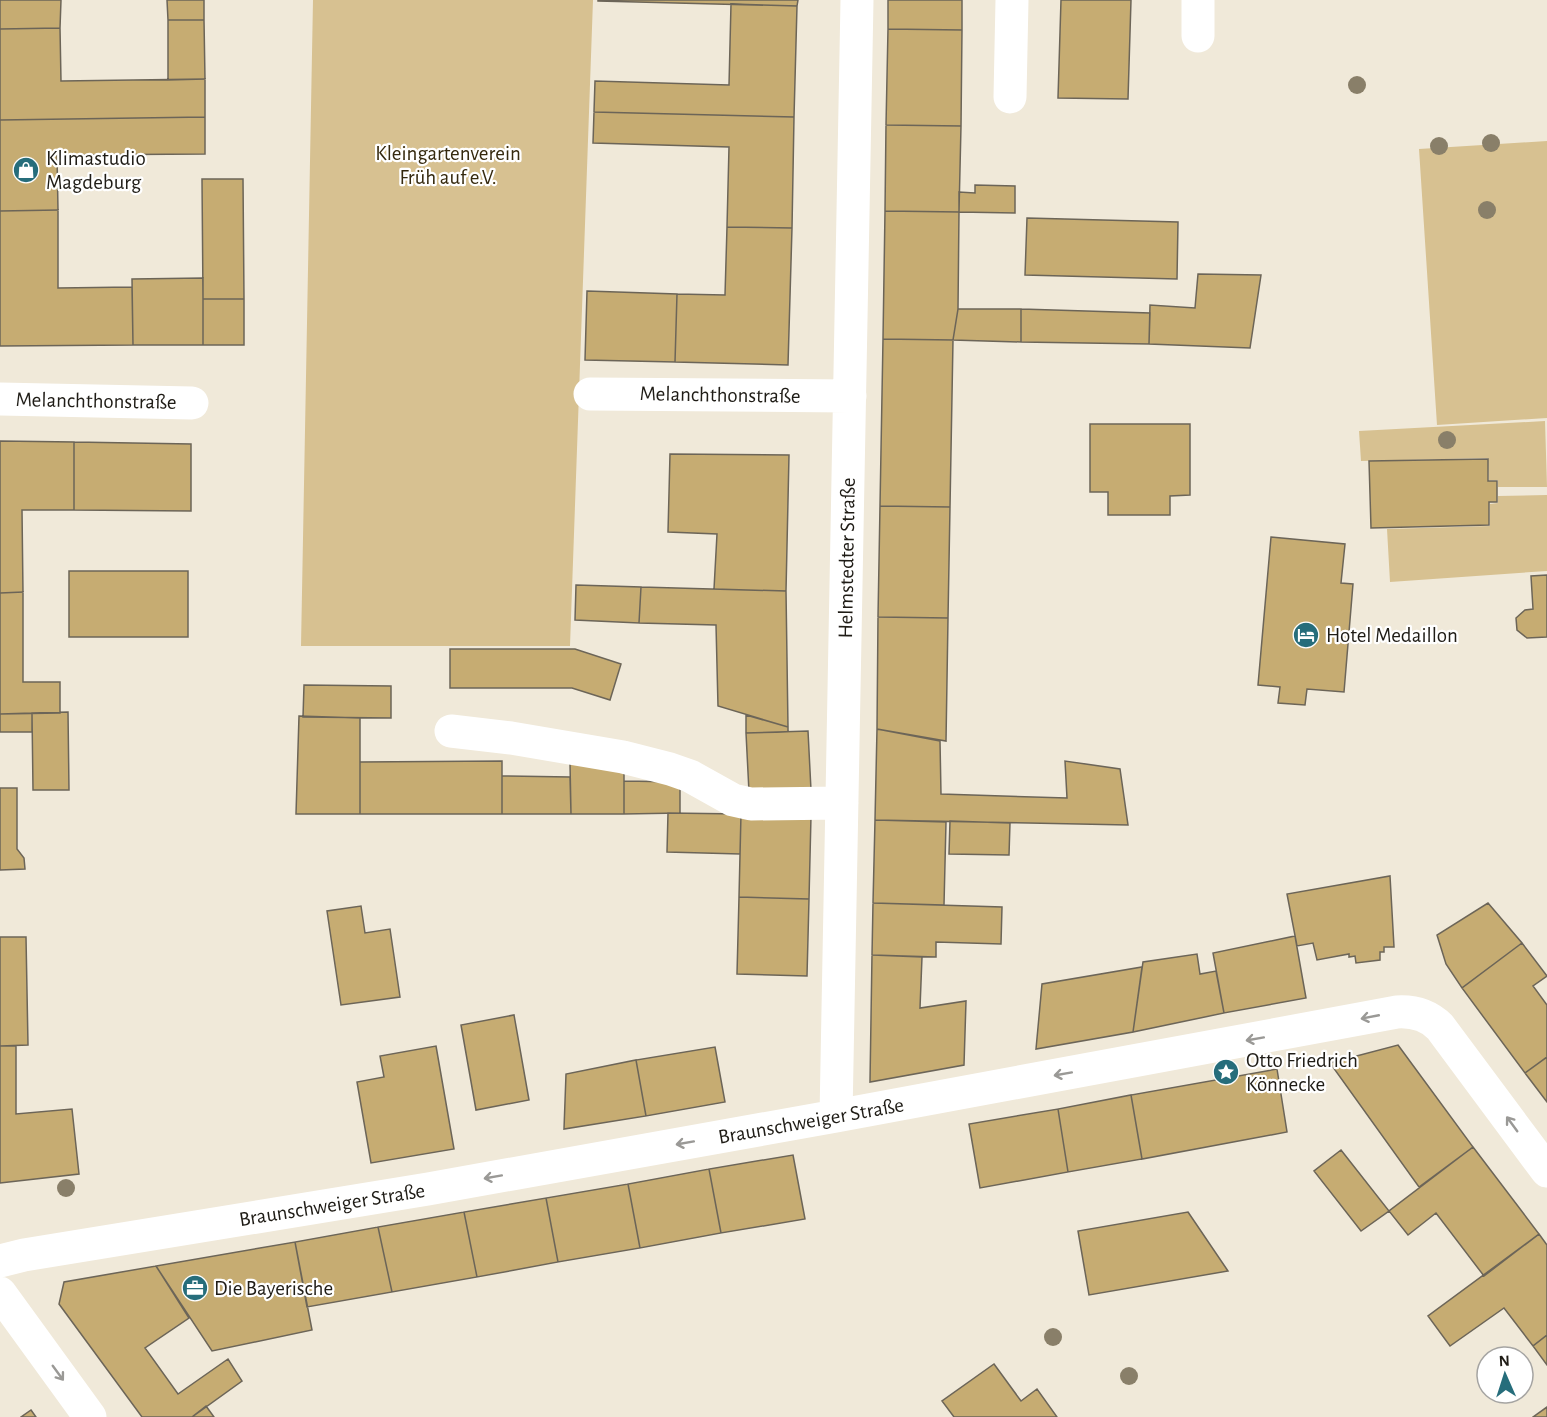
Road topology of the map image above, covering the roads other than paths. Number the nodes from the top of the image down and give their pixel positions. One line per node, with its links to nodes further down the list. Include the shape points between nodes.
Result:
1 (857, 0): 7 (street, Helmstedter Straße)
2 (1012, 0): 5 (street)
3 (1198, 0): 4 (street)
4 (1198, 36)
5 (1010, 97)
6 (590, 394): 7 (street, Melanchthonstraße)
7 (850, 396): 11 (street, Helmstedter Straße)
8 (0, 399): 9 (street, Melanchthonstraße)
9 (192, 403)
10 (451, 731): 11 (street, via 623,757 690,776 733,800 751,804)
11 (842, 803): 12 (street, Helmstedter Straße)
12 (836, 1116): 13 (street, Braunschweiger Straße, one-way to 12, via 1440,1027 1427,1017 1405,1012); 14 (street, Braunschweiger Straße, one-way to 14)
13 (1547, 1171)
14 (0, 1261)
15 (0, 1293): 16 (street, one-way to 16)
16 (90, 1417)

